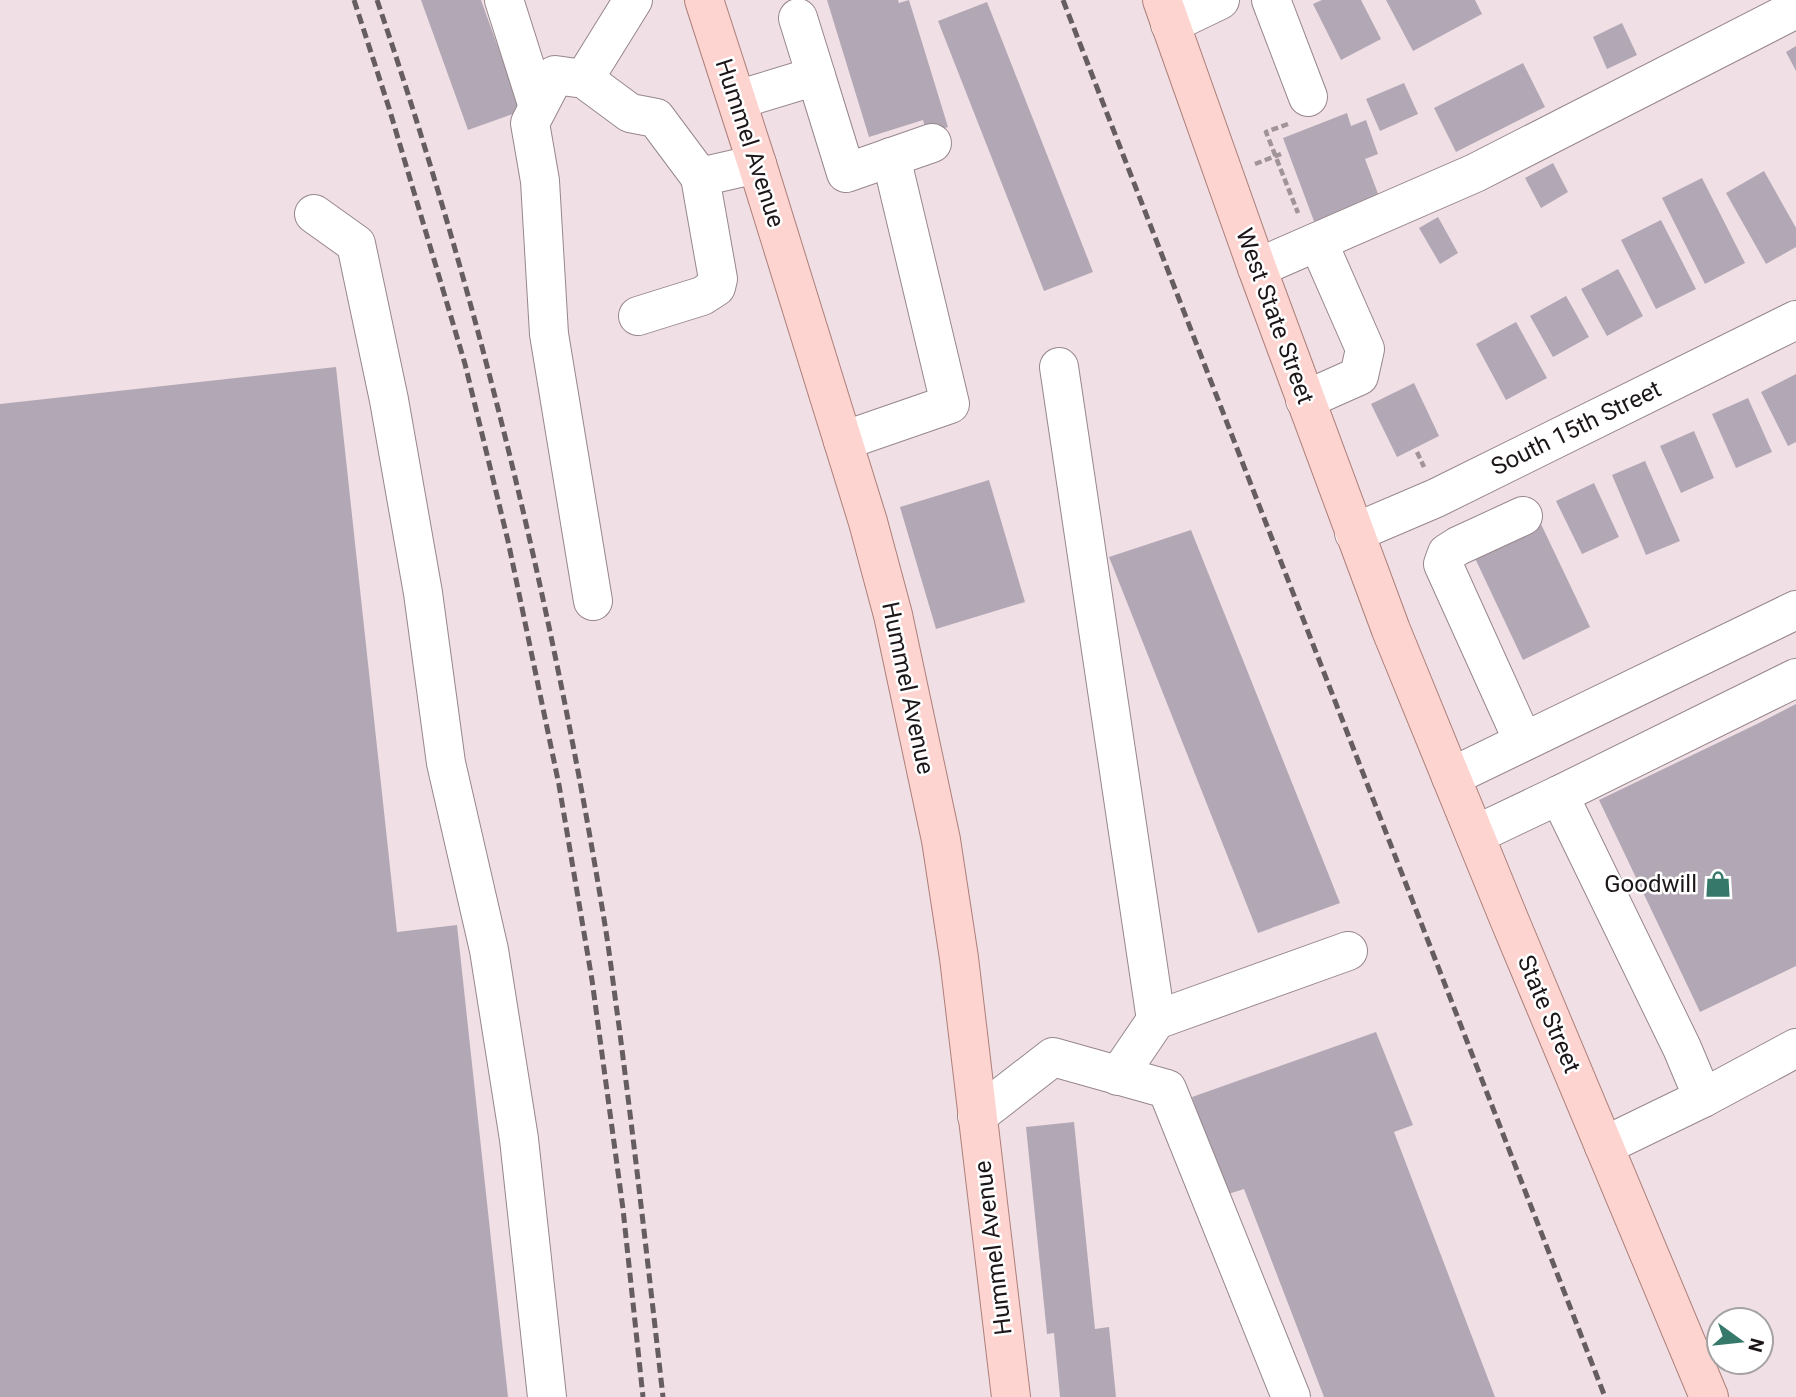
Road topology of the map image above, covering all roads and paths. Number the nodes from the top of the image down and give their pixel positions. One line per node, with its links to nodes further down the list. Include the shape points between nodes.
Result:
1 (504, 0): 12 (street)
2 (634, 0): 10 (street)
3 (704, 0): 11 (main road, Hummel Avenue)
4 (1220, 0): 7 (street)
5 (1271, 0): 13 (street)
6 (1796, 9): 21 (street, via 1475,173)
7 (1166, 12): 22 (main road, West State Street)
8 (798, 18): 9 (street)
9 (816, 76): 11 (street); 16 (street, via 846,173)
10 (584, 79): 12 (street, via 555,75); 19 (street, via 630,113 656,118)
11 (737, 100): 17 (main road, Hummel Avenue)
12 (538, 107): 32 (street, via 530,123 540,181 548,334)
13 (1300, 110): 15 (path, via 1266,132)
14 (932, 143): 16 (street)
15 (1278, 155): 18 (path); 21 (path, via 1298,214)
16 (891, 157): 27 (street, via 950,404)
17 (757, 164): 19 (street); 27 (main road, Hummel Avenue)
18 (1252, 165)
19 (700, 177): 23 (street, via 716,287 702,296)
20 (314, 214): 47 (street, via 356,244 389,400 423,593 446,763 489,950 519,1139)
21 (1311, 226): 22 (street); 26 (street, via 1365,349 1359,376)
22 (1257, 268): 26 (main road, West State Street)
23 (638, 316)
24 (1796, 320): 28 (street, South 15th Street)
25 (1059, 367): 41 (street)
26 (1306, 400): 30 (main road, West State Street)
27 (843, 441): 45 (main road, Hummel Avenue, via 893,615 941,840)
28 (1436, 498): 30 (street, South 15th Street); 31 (street)
29 (1523, 516): 31 (street)
30 (1354, 533): 34 (main road, West State Street)
31 (1458, 546): 36 (street, via 1447,553 1443,564)
32 (593, 601)
33 (1796, 610): 36 (street)
34 (1391, 630): 37 (main road, State Street)
35 (1796, 678): 38 (street)
36 (1523, 741): 37 (street)
37 (1451, 777): 39 (main road, State Street)
38 (1559, 795): 39 (street); 44 (street)
39 (1475, 835): 46 (main road, State Street)
40 (1348, 951): 41 (street)
41 (1156, 1020): 43 (street)
42 (1796, 1048): 44 (street)
43 (1118, 1076): 45 (street, via 1052,1057); 49 (street, via 1167,1089)
44 (1703, 1098): 46 (street)
45 (978, 1116): 48 (main road, Hummel Avenue)
46 (1604, 1146): 50 (main road, State Street)
47 (547, 1397)
48 (1011, 1397)
49 (1290, 1397)
50 (1709, 1397)

